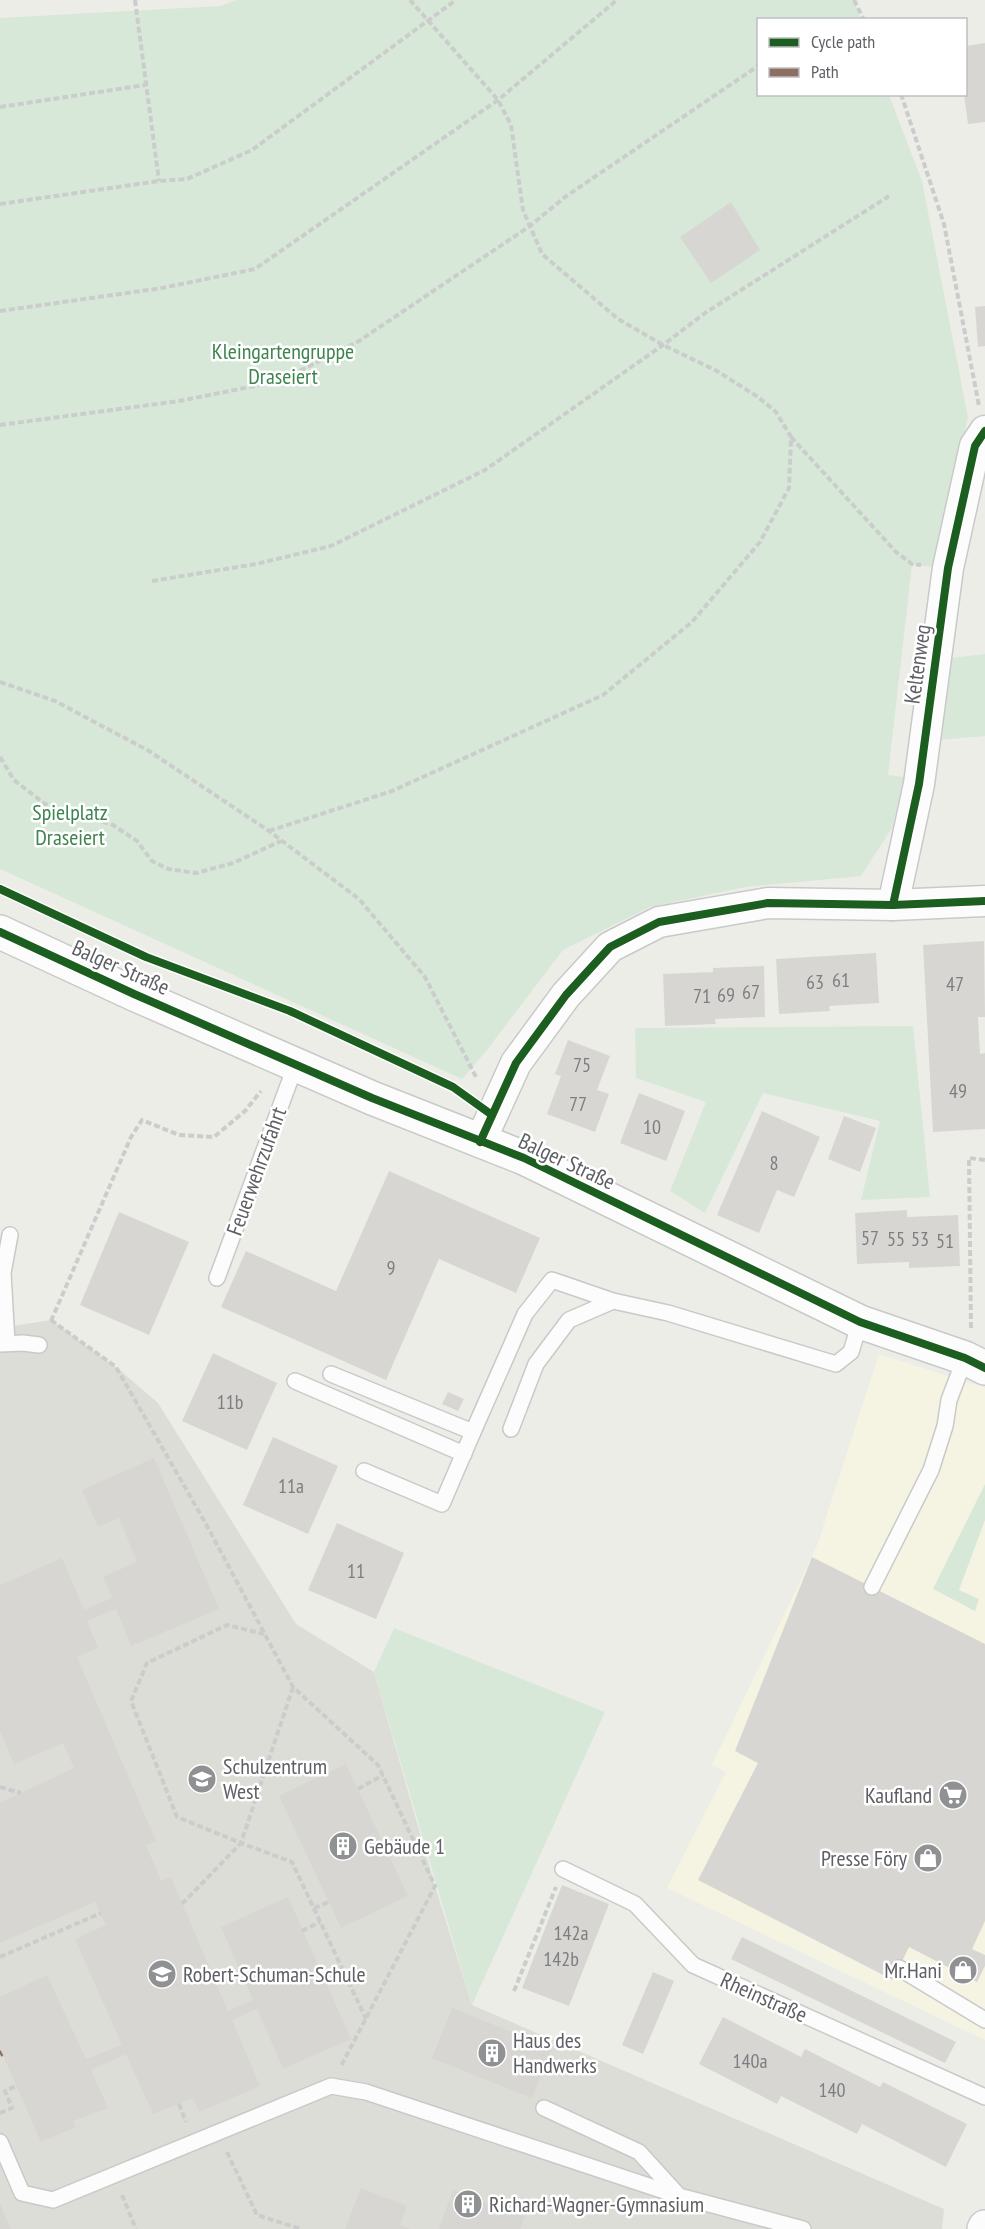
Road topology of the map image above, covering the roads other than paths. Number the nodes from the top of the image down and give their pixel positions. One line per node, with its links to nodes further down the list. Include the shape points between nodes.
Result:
1 (984, 432): 3 (street, Keltenweg, via 975,446 948,568 919,784)
2 (985, 901): 3 (street)
3 (893, 905): 6 (street, via 768,903 659,922 610,947 566,995 516,1063)
4 (0, 932): 5 (street, Balger Straße)
5 (287, 1060): 6 (street, Balger Straße); 8 (lane, Feuerwehrzufahrt)
6 (480, 1142): 10 (street, Balger Straße, via 524,1158)
7 (10, 1235): 11 (lane, via 3,1273)
8 (217, 1278)
9 (612, 1301): 10 (lane, via 668,1313 836,1364 851,1352); 16 (lane, via 569,1320 537,1364); 17 (lane, via 552,1281 525,1314)
10 (860, 1322): 13 (street, Balger Straße)
11 (4, 1344): 12 (lane)
12 (39, 1345)
13 (975, 1364): 20 (lane, via 949,1400 931,1470)
14 (331, 1374): 17 (lane)
15 (295, 1381): 18 (lane)
16 (511, 1428)
17 (473, 1432): 18 (lane)
18 (464, 1454): 19 (lane, via 442,1504)
19 (364, 1471)
20 (872, 1587)
21 (562, 1869): 24 (lane, Rheinstraße, via 635,1904 693,1965)
22 (899, 1968): 23 (lane)
23 (985, 2020)
24 (985, 2097)
25 (544, 2108): 27 (lane, via 639,2152)
26 (0, 2142): 27 (lane, via 22,2193 53,2200 331,2086 366,2092)
27 (679, 2196): 28 (lane)
28 (803, 2229)

